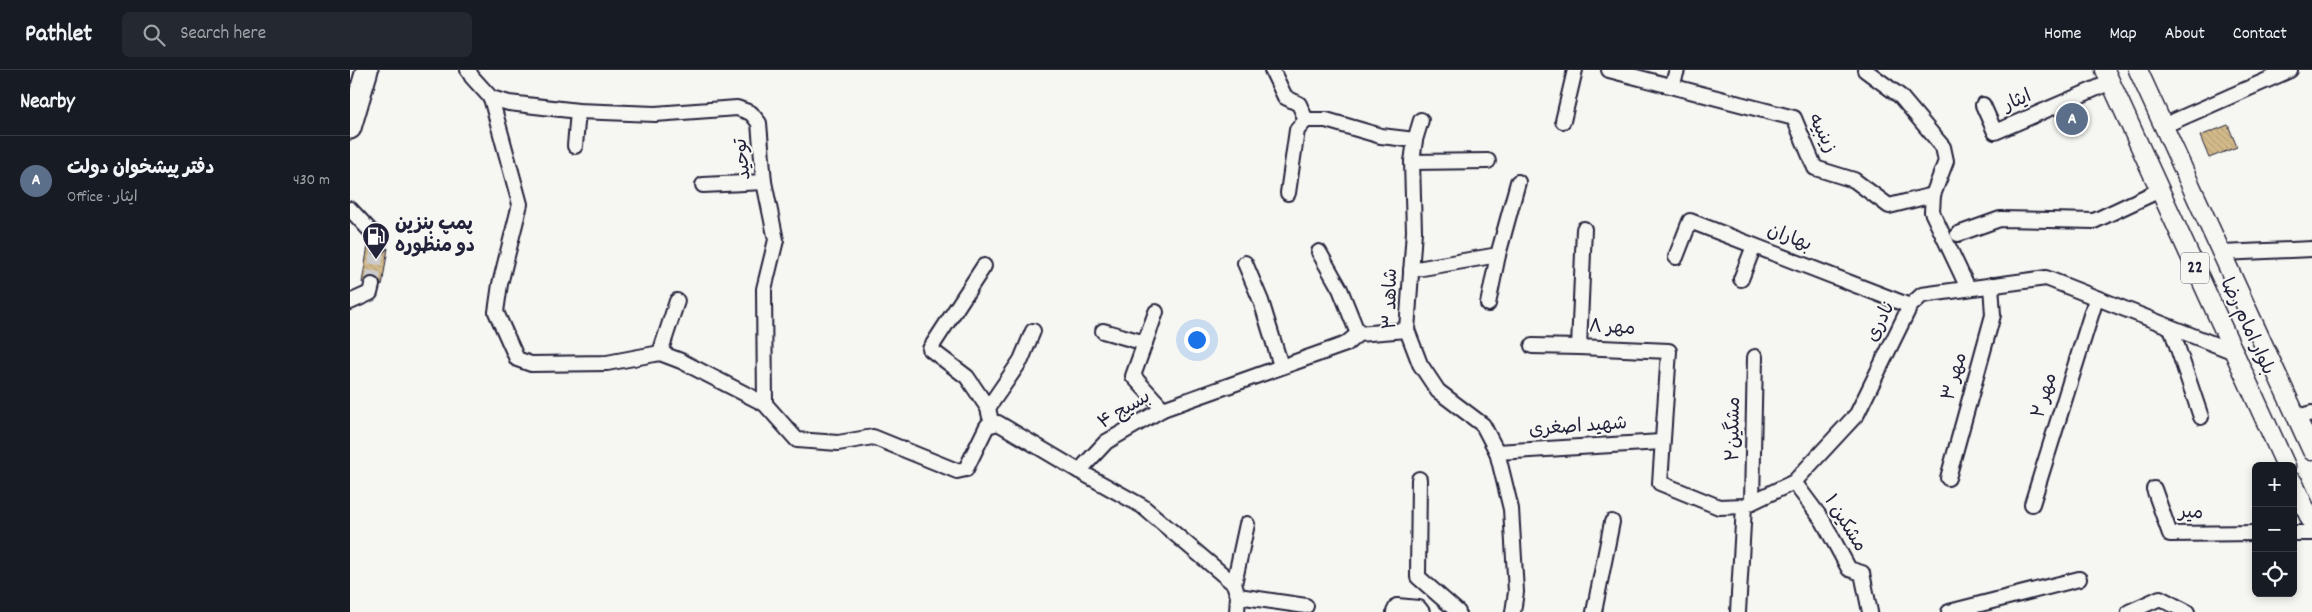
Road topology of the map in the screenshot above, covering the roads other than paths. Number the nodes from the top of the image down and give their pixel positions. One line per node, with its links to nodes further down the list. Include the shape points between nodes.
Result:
1 (367, 70): 19 (highway)
2 (468, 70): 12 (street)
3 (1272, 70): 15 (street, via 1285,97 1299,104)
4 (1575, 70): 17 (street)
5 (1609, 70): 11 (street, زینبیه)
6 (1677, 70): 11 (street)
7 (1865, 70): 29 (street, via 1900,96 1943,147 1946,161)
8 (2138, 70): 18 (main road, بلوار امام رضا)
9 (2290, 70): 18 (street)
10 (2108, 76): 13 (street, ایثار, via 1996,132); 27 (main road, بلوار امام رضا / 22)
11 (1672, 86): 29 (street, زینبیه, via 1794,118 1815,168 1854,180 1889,206)
12 (491, 98): 14 (street, توحید); 62 (street, via 520,204 496,312 517,359 531,364 607,363)
13 (1983, 105)
14 (578, 111): 21 (street); 24 (street, توحید, via 655,114 737,108 751,113 759,123)
15 (1306, 120): 20 (street, via 1326,120 1382,136); 28 (street, via 1297,130)
16 (1421, 120): 20 (street, شاهد ۳)
17 (1562, 121)
18 (2163, 126): 37 (main road, بلوار امام رضا)
19 (350, 128)
20 (1415, 140): 23 (street, شاهد ۳)
21 (575, 146)
22 (1488, 161): 23 (street)
23 (1412, 162): 42 (street, شاهد ۳, via 1414,230)
24 (764, 182): 26 (street); 65 (street, توحید, via 776,240 764,289)
25 (1518, 182): 38 (street)
26 (703, 185)
27 (2160, 190): 32 (street, via 2094,221 2000,219); 61 (main road, بلوار امام رضا / 22)
28 (1288, 193)
29 (1933, 195): 46 (street, via 1932,212)
30 (350, 209): 33 (street, via 379,240)
31 (1584, 229): 60 (street, مهر ۸)
32 (1958, 234)
33 (378, 246)
34 (1754, 246): 39 (street, بهاران, via 1690,221); 43 (street); 51 (street, بهاران)
35 (2312, 249): 37 (street)
36 (1319, 252): 57 (street, via 1340,289)
37 (2222, 253): 68 (main road, بلوار امام رضا)
38 (1498, 255): 42 (street); 50 (street)
39 (1676, 258)
40 (1245, 263): 64 (street, via 1261,301)
41 (984, 266): 66 (street, via 930,349 966,377)
42 (1411, 270): 54 (street, شاهد ۳)
43 (1742, 279)
44 (372, 285): 49 (street, via 370,294)
45 (1991, 285): 46 (street, نادری); 47 (street, نادری, via 2046,278); 77 (street, مهر ۳, via 1993,315)
46 (1968, 288): 51 (street, نادری, via 1922,295)
47 (2096, 299): 53 (street, نادری); 82 (street, مهر ۲)
48 (676, 301): 62 (street)
49 (350, 302)
50 (1488, 304)
51 (1910, 306): 78 (street, نادری, via 1857,414)
52 (1156, 312): 58 (street)
53 (2171, 328): 61 (street, نادری); 69 (street)
54 (1406, 330): 57 (street, بسیج ۴); 73 (street, شاهد ۳, via 1420,364 1438,391 1483,425)
55 (1033, 331): 66 (street, via 1021,360)
56 (1103, 331): 58 (street)
57 (1358, 334): 64 (street, بسیج ۴, via 1346,344)
58 (1145, 343): 67 (street, via 1133,376)
59 (1532, 346): 60 (street)
60 (1579, 347): 71 (street, مهر ۸, via 1669,351)
61 (2234, 352): 74 (main road, بلوار امام رضا / 22)
62 (660, 353): 65 (street)
63 (1755, 357): 81 (street, مشگین۲)
64 (1281, 366): 67 (street, بسیج ۴)
65 (765, 404): 70 (street, via 797,440 838,443 874,437 957,471 966,469 987,426)
66 (988, 408): 70 (street)
67 (1163, 409): 75 (street, بسیج ۴, via 1106,442)
68 (2304, 415): 72 (main road, بلوار امام رضا)
69 (2201, 416)
70 (992, 425): 75 (street, via 998,423)
71 (1661, 442): 73 (street, شهید اصغری); 81 (street, نادری, via 1660,483 1719,507)
72 (2312, 451)
73 (1497, 452): 97 (street, شاهد ۳, via 1511,509 1516,592)
74 (2284, 462)
75 (1079, 471): 90 (street, via 1142,506)
76 (1419, 478): 96 (street, via 1418,577)
77 (1948, 478)
78 (1794, 482): 81 (street, نادری); 100 (street, مشکین ۱, via 1823,521 1849,569 1862,573)
79 (2154, 489): 86 (street, میر, via 2170,534)
80 (2297, 491): 84 (main road)
81 (1748, 504): 99 (street, مشگین۲)
82 (2032, 504)
83 (1612, 522): 98 (street)
84 (2312, 523)
85 (1247, 524): 90 (street)
86 (2252, 533)
87 (2297, 533): 88 (street)
88 (2312, 533)
89 (2079, 579): 92 (street)
90 (1236, 590): 91 (street); 93 (street)
91 (1306, 606)
92 (1985, 608): 101 (street)
93 (1237, 612)
94 (1394, 612): 95 (street, via 1396,606 1419,608)
95 (1422, 612)
96 (1458, 612)
97 (1513, 612)
98 (1594, 612)
99 (1738, 612)
100 (1870, 612)
101 (1949, 612)
102 (2128, 612): 103 (street, via 2160,598)
103 (2187, 612)

